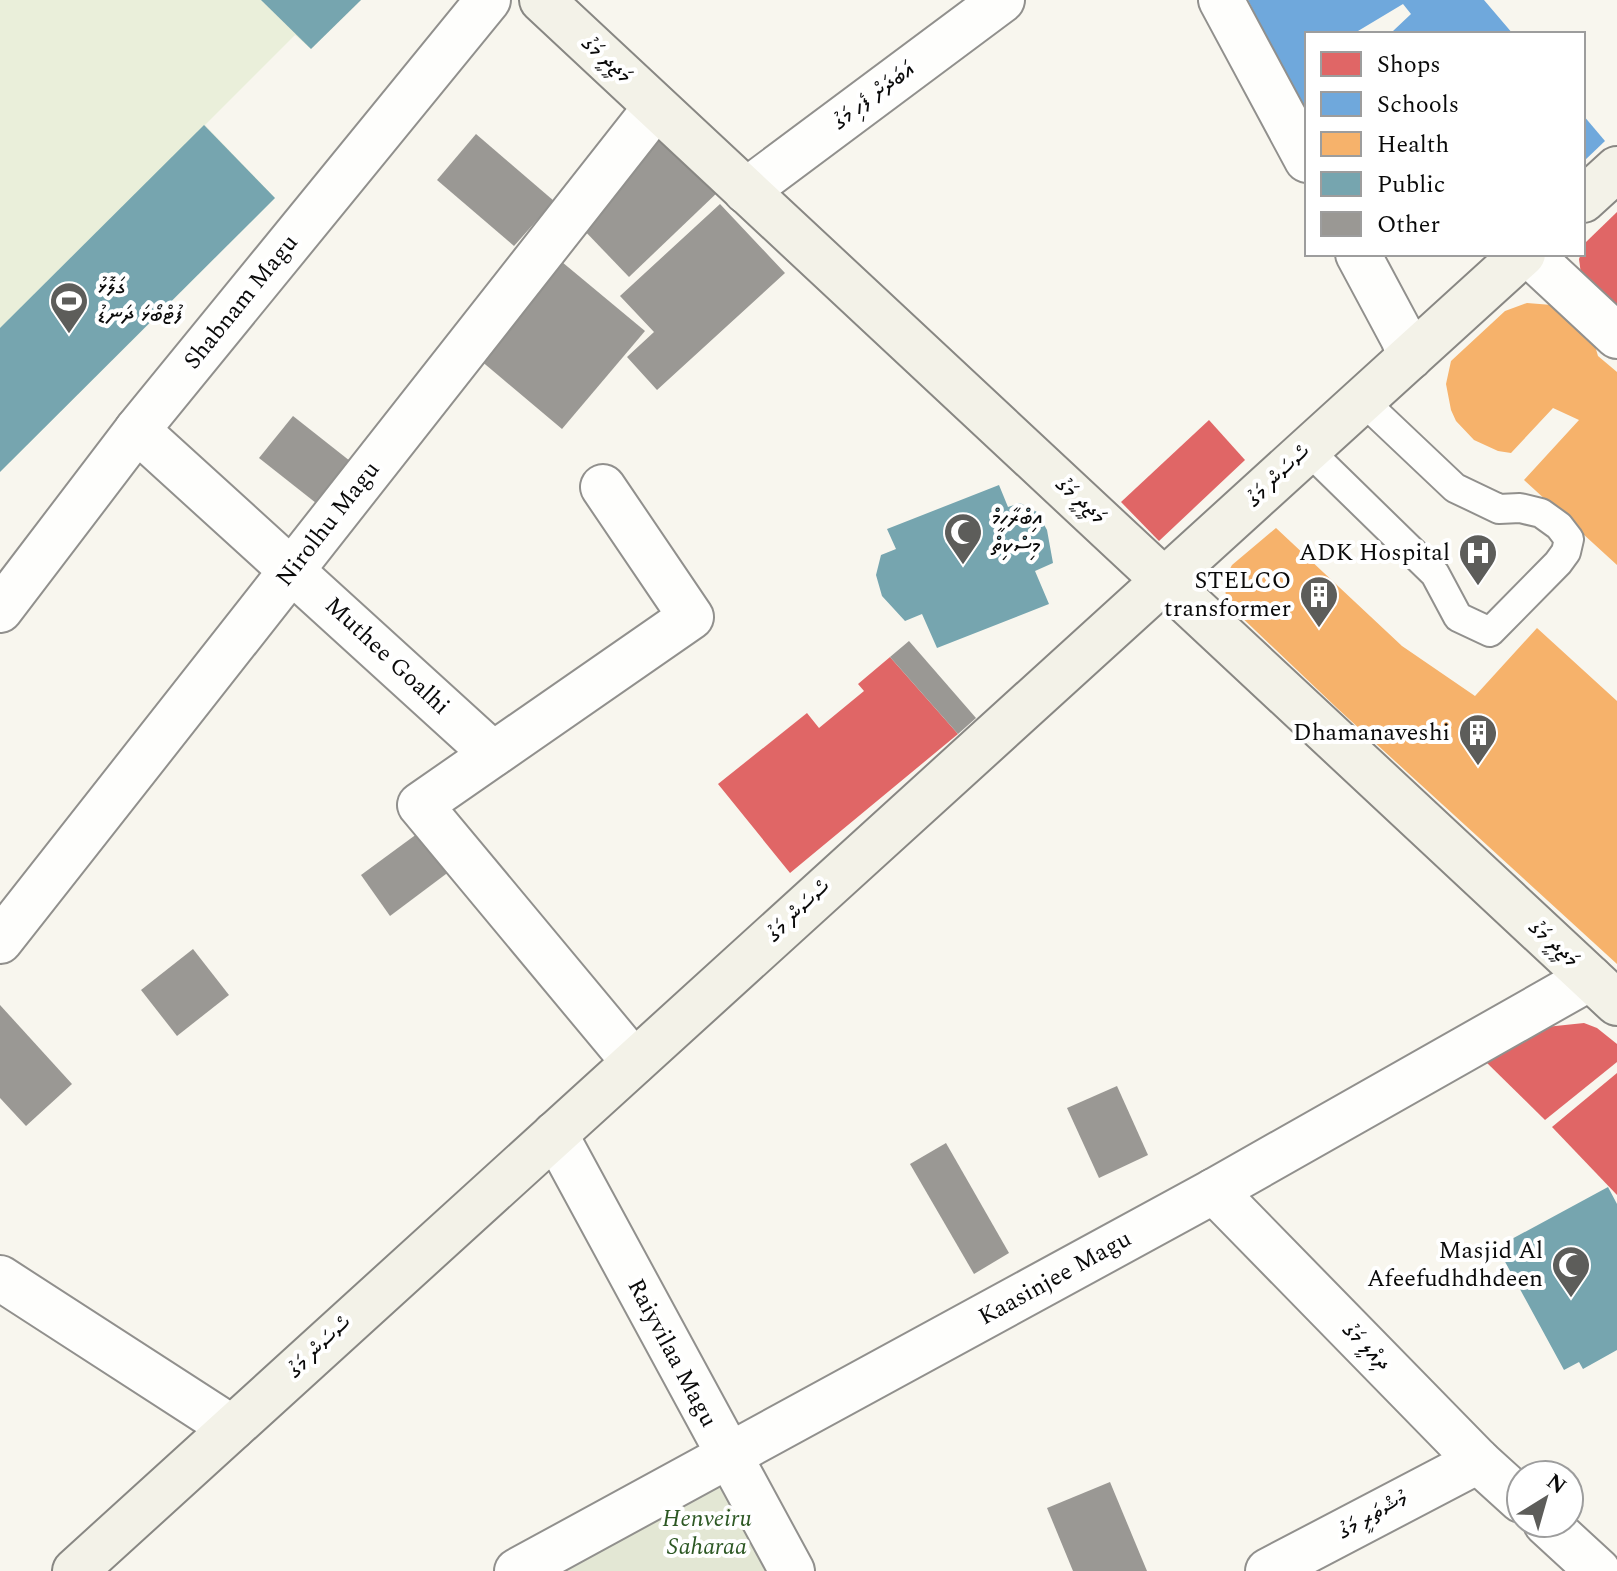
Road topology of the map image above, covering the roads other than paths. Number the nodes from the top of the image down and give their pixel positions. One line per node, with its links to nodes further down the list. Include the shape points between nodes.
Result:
1 (488, 0): 16 (street, Shabnam Magu)
2 (542, 0): 5 (street, މަޖީދީ މަގު)
3 (1002, 0): 8 (street, އަބަދަށް ފެހި މަގު)
4 (1221, 0): 6 (street)
5 (656, 107): 8 (street, މަޖީދީ މަގު); 19 (street, Nirolhu Magu)
6 (1305, 156)
7 (1617, 169): 9 (street)
8 (746, 191): 20 (street, މަޖީދީ މަގު)
9 (1585, 198)
10 (1359, 256): 14 (street)
11 (1524, 256): 14 (street, ސޯސަން މަގު)
12 (1528, 256): 13 (street)
13 (1617, 336)
14 (1410, 357): 15 (street, ސޯސަން މަގު)
15 (1362, 400): 17 (street, ސޯސަން މަގު); 17 (lane, via 1455,488 1499,509 1541,513 1569,539 1558,563 1490,632 1458,617 1435,574)
16 (137, 430): 19 (street, Muthee Goalhi); 21 (street, Shabnam Magu)
17 (1308, 450): 20 (street, ސޯސަން މަގު)
18 (603, 487): 22 (street, via 691,617)
19 (292, 569): 22 (street, Muthee Goalhi); 23 (street, Nirolhu Magu)
20 (1165, 581): 24 (street, މަޖީދީ މަގު); 25 (street, ސޯސަން މަގު)
21 (0, 610)
22 (493, 754): 25 (street, via 420,805)
23 (0, 941)
24 (1603, 990): 27 (street, Kaasinjee Magu)
25 (634, 1062): 26 (street, ސޯސަން މަގު)
26 (555, 1134): 29 (street, ސޯސަން މަގު); 30 (street, Raiyvilaa Magu)
27 (1214, 1191): 30 (street, Kaasinjee Magu); 31 (street, ދިއްލީ މަގު)
28 (0, 1278): 29 (street)
29 (232, 1428): 34 (street, ސޯސަން މަގު)
30 (727, 1456): 35 (street, Kaasinjee Magu); 36 (street, Raiyvilaa Magu)
31 (1478, 1461): 32 (street, ދިއްލީ މަގު); 37 (street, މުޝްތަރީ މަގު)
32 (1505, 1485)
33 (1563, 1539): 38 (street)
34 (75, 1571)
35 (517, 1571)
36 (792, 1571)
37 (1268, 1571)
38 (1598, 1571)

